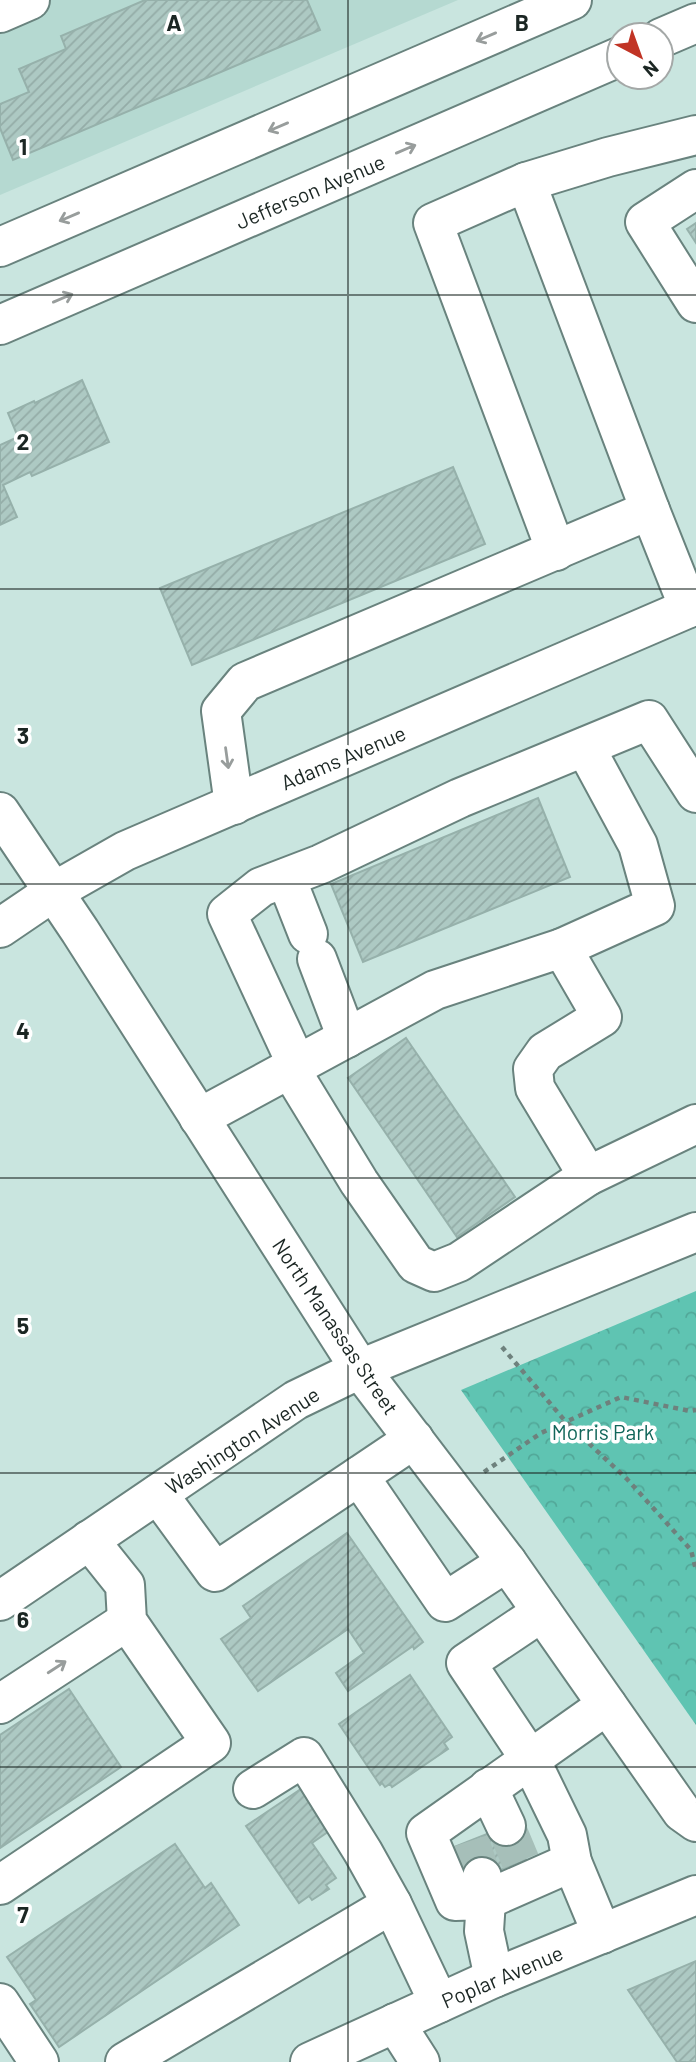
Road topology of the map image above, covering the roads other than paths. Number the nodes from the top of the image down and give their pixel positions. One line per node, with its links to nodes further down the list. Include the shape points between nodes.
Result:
1 (30, 0): 4 (main road)
2 (572, 0): 12 (main road, one-way to 12)
3 (686, 0): 5 (main road)
4 (0, 13)
5 (696, 14)
6 (696, 23): 7 (main road)
7 (675, 32)
8 (605, 63): 14 (main road, Jefferson Avenue, one-way to 8)
9 (696, 135): 10 (main road)
10 (526, 182): 15 (main road); 16 (main road, via 433,223)
11 (696, 189): 13 (main road, via 645,222)
12 (0, 247)
13 (696, 303)
14 (0, 325)
15 (650, 510): 16 (main road); 17 (main road)
16 (556, 551): 20 (main road, one-way to 20, via 245,682 221,711)
17 (692, 606): 20 (main road, Adams Avenue)
18 (585, 747): 19 (main road, via 649,720); 22 (main road); 25 (main road, via 638,845 655,906)
19 (696, 793)
20 (234, 804): 23 (main road, Adams Avenue, via 125,851)
21 (0, 812): 23 (main road, North Manassas Street)
22 (286, 878): 26 (main road); 27 (main road, via 261,887 226,914)
23 (53, 892): 24 (main road, Adams Avenue); 28 (main road, North Manassas Street)
24 (0, 928)
25 (562, 948): 26 (main road, via 435,990); 30 (main road, via 603,1017 545,1052 533,1069 535,1088)
26 (347, 1038): 27 (main road)
27 (293, 1067): 28 (main road); 30 (main road, via 359,1182 416,1264 434,1272 459,1262)
28 (199, 1118): 32 (main road, North Manassas Street)
29 (696, 1124): 30 (main road)
30 (588, 1176)
31 (696, 1232): 32 (main road, Washington Avenue)
32 (360, 1369): 33 (main road, North Manassas Street); 35 (main road, Washington Avenue, via 296,1400)
33 (414, 1439): 34 (main road); 37 (main road, North Manassas Street)
34 (359, 1476): 35 (main road, via 215,1572); 37 (main road, via 445,1602)
35 (158, 1494): 36 (main road, Washington Avenue)
36 (89, 1540): 38 (main road, Washington Avenue); 40 (main road, via 124,1585)
37 (507, 1562): 39 (main road, North Manassas Street)
38 (0, 1601)
39 (542, 1612): 42 (main road, North Manassas Street); 43 (main road, via 466,1663)
40 (127, 1622): 41 (main road, one-way to 40); 49 (main road, via 211,1743)
41 (0, 1704)
42 (607, 1704): 43 (main road); 46 (main road, North Manassas Street, via 682,1812)
43 (530, 1759): 45 (main road); 48 (main road, via 566,1835)
44 (253, 1789): 52 (main road, via 304,1757)
45 (472, 1813): 47 (main road); 50 (main road, via 426,1833 455,1901)
46 (696, 1822)
47 (506, 1826)
48 (572, 1862): 50 (main road, via 525,1872); 53 (main road)
49 (0, 1885)
50 (484, 1889): 54 (main road, via 484,1931)
51 (696, 1895): 53 (main road, Poplar Avenue)
52 (392, 1905): 56 (main road); 61 (main road)
53 (602, 1934): 54 (main road, Poplar Avenue)
54 (494, 1978): 56 (main road, Poplar Avenue)
55 (0, 2003): 60 (main road)
56 (439, 2003): 57 (main road, Poplar Avenue)
57 (395, 2023): 62 (main road, Poplar Avenue); 63 (main road)
58 (0, 2041): 59 (main road)
59 (18, 2062)
60 (39, 2062)
61 (125, 2062)
62 (310, 2062)
63 (420, 2062)

